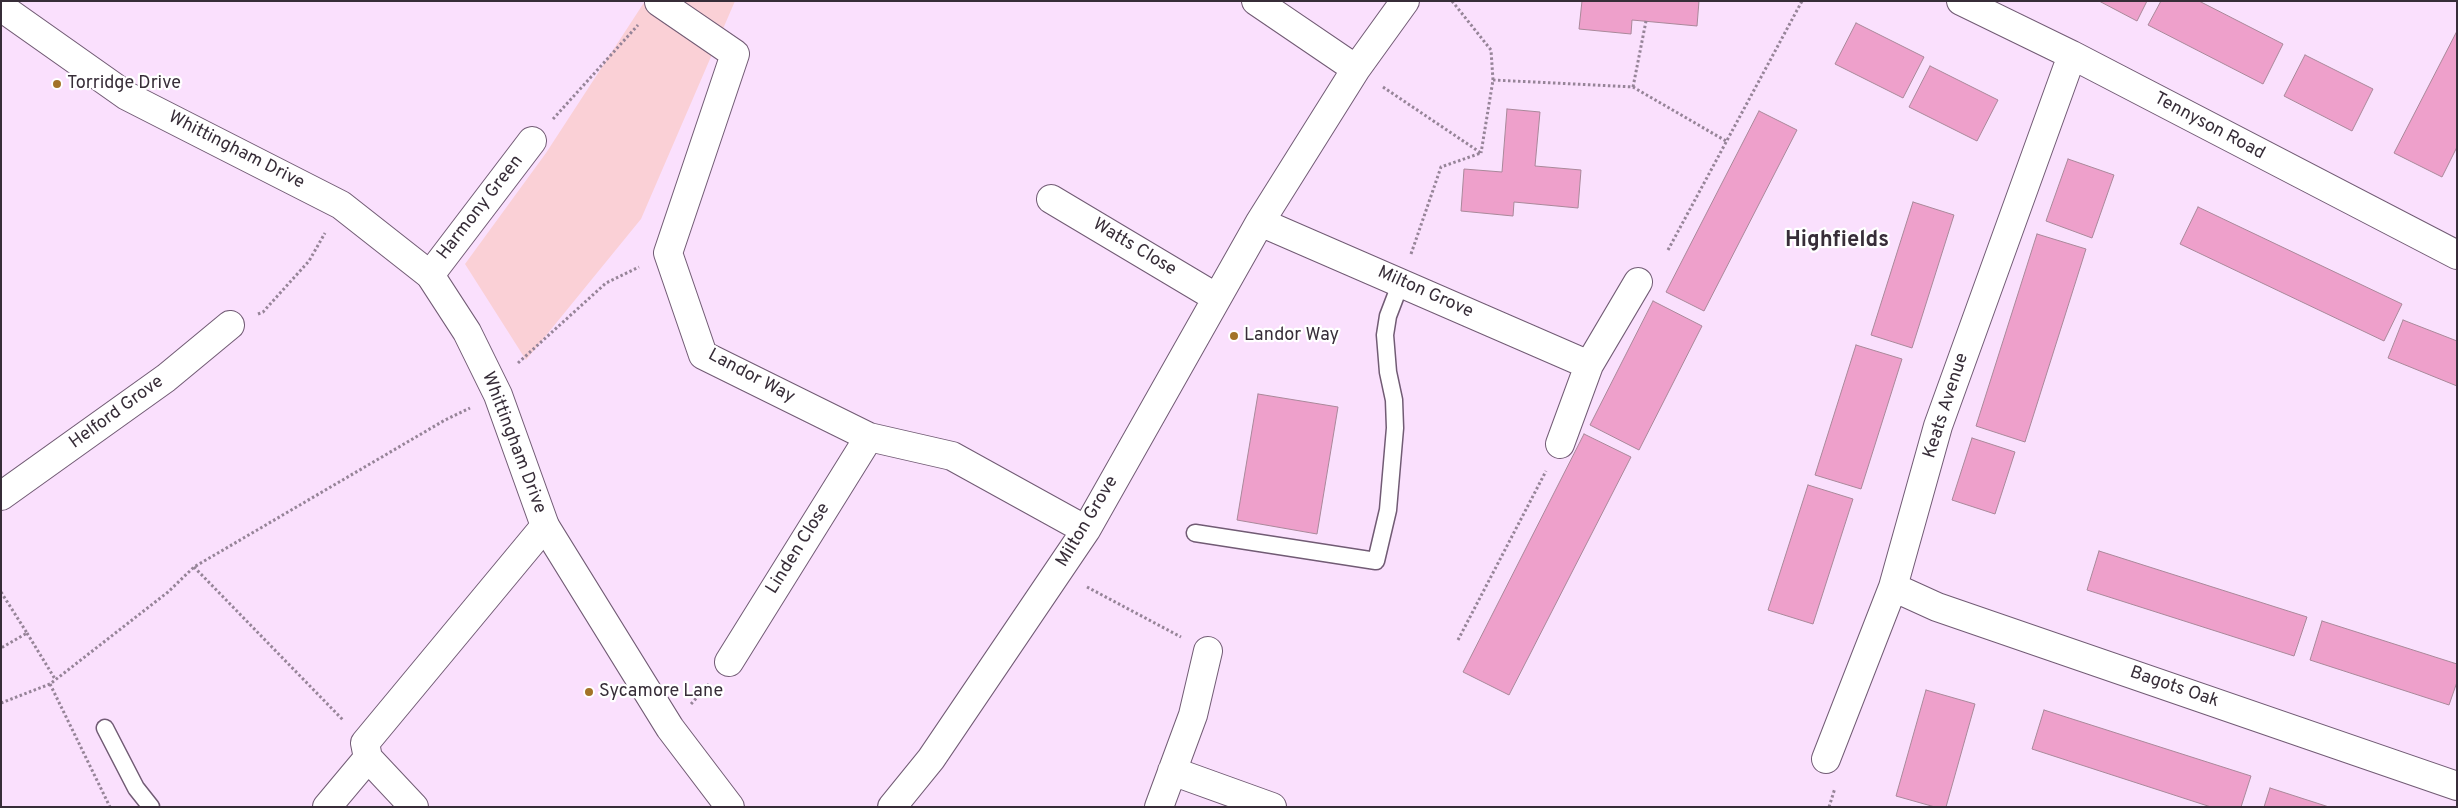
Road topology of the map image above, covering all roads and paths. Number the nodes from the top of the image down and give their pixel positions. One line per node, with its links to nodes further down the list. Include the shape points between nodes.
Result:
1 (1256, 1): 10 (street)
2 (1405, 1): 10 (street, Milton Grove)
3 (1452, 1): 11 (path, via 1491,50)
4 (1802, 1): 14 (path)
5 (1960, 1): 9 (street, Tennyson Road)
6 (660, 2): 13 (path); 20 (street, via 735,54)
7 (1, 7): 17 (street, Whittingham Drive, via 127,96)
8 (1646, 21): 12 (path)
9 (2072, 55): 21 (street, Tennyson Road); 37 (street, Keats Avenue, via 1938,426)
10 (1356, 69): 15 (path); 18 (street, Milton Grove)
11 (1493, 80): 12 (path); 15 (path)
12 (1633, 87): 14 (path)
13 (532, 141): 22 (street, Harmony Green)
14 (1726, 141): 19 (path)
15 (1481, 152): 23 (path, via 1441,167)
16 (1051, 199): 25 (street, Watts Close)
17 (341, 205): 22 (street, Whittingham Drive); 26 (path, via 309,261 264,312)
18 (1260, 222): 23 (street, Milton Grove); 25 (street, Milton Grove)
19 (1668, 250)
20 (668, 254): 28 (path, via 606,283); 29 (street, Landor Way, via 702,355)
21 (2457, 255)
22 (430, 274): 28 (street, Whittingham Drive, via 467,332)
23 (1402, 282): 27 (street, Milton Grove); 34 (lane, via 1388,316 1385,335 1395,428 1388,510 1376,561)
24 (1638, 282): 27 (street)
25 (1216, 298): 33 (street, Milton Grove)
26 (230, 325): 31 (street, Helford Grove, via 166,378)
27 (1590, 366): 30 (street)
28 (496, 390): 32 (street, Whittingham Drive); 35 (path)
29 (869, 437): 33 (street, Landor Way, via 952,456); 43 (street, Linden Close)
30 (1560, 444): 40 (path)
31 (1, 496)
32 (545, 526): 48 (street, Whittingham Drive); 49 (street)
33 (1086, 530): 36 (street, Milton Grove)
34 (1195, 534)
35 (194, 567): 44 (path, via 168,592); 49 (path)
36 (1058, 572): 42 (path); 58 (street, Milton Grove, via 932,759)
37 (1893, 587): 50 (street, Keats Avenue); 52 (street, Bagots Oak, via 1937,607)
38 (1, 592): 39 (path)
39 (27, 633): 41 (path); 44 (path)
40 (1458, 640)
41 (1, 648)
42 (1208, 651): 51 (street, via 1192,715)
43 (729, 662): 48 (path)
44 (55, 679): 45 (path)
45 (50, 684): 46 (path); 53 (path)
46 (1, 703)
47 (105, 728): 54 (lane, via 136,788)
48 (670, 728): 57 (street, Whittingham Drive)
49 (367, 751): 55 (street); 56 (street)
50 (1826, 759)
51 (1172, 771): 59 (street); 60 (street)
52 (2457, 786)
53 (110, 807)
54 (152, 807)
55 (328, 807)
56 (414, 807)
57 (730, 807)
58 (892, 807)
59 (1159, 807)
60 (1272, 807)

